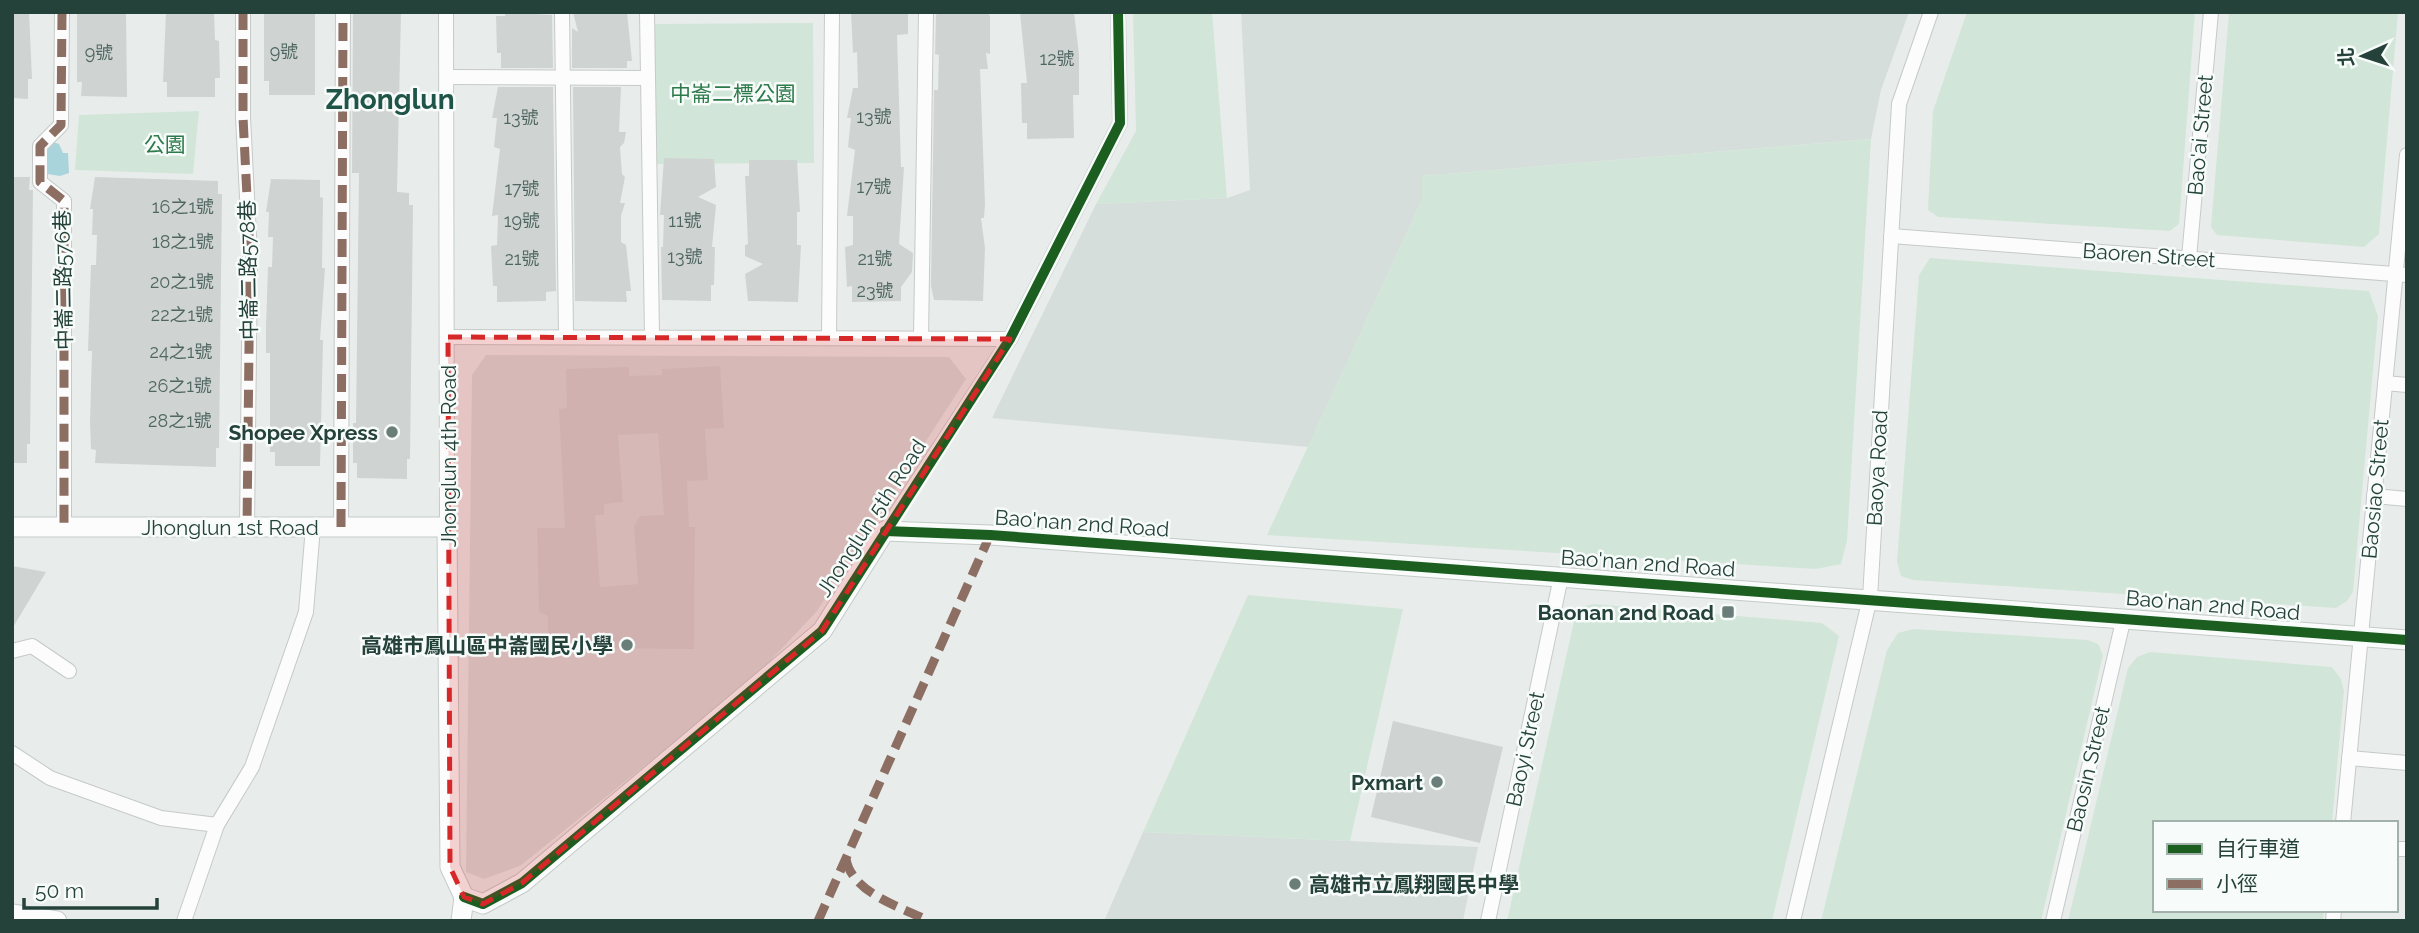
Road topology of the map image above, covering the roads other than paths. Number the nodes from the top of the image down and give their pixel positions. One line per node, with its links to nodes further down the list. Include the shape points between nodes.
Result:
1 (62, 12): 29 (street, 中崙二路576巷, via 61,125 40,146 40,181 64,201)
2 (243, 12): 34 (street, 中崙二路578巷, via 250,256)
3 (343, 12): 32 (street)
4 (446, 12): 12 (street, Jhonglun 4th Road)
5 (562, 12): 14 (street)
6 (647, 12): 13 (street)
7 (832, 12): 22 (street)
8 (926, 12): 23 (street)
9 (1118, 12): 24 (street, Jhonglun 5th Road, via 1120,123)
10 (1931, 12): 16 (street, Baoya Road, via 1899,104)
11 (2211, 12): 17 (street, Bao'ai Street)
12 (447, 77): 14 (street); 21 (street, Jhonglun 4th Road)
13 (648, 78): 14 (street); 20 (street)
14 (562, 79): 19 (street)
15 (2407, 155): 18 (street, Baosiao Street)
16 (1891, 236): 17 (street, Baoren Street); 37 (street, Baoya Road)
17 (2189, 258): 18 (street, Baoren Street)
18 (2401, 274): 25 (street, Baosiao Street)
19 (566, 335): 20 (street); 21 (street)
20 (652, 335): 22 (street)
21 (448, 337): 33 (street, Jhonglun 4th Road)
22 (829, 337): 23 (street)
23 (921, 338): 24 (street)
24 (1010, 339): 35 (street, Jhonglun 5th Road)
25 (2385, 383): 26 (street); 27 (street, Baosiao Street)
26 (2407, 385)
27 (2374, 496): 28 (street); 39 (street, Baosiao Street)
28 (2407, 499)
29 (64, 526): 30 (street, Jhonglun 1st Road); 34 (street, Jhonglun 1st Road)
30 (12, 527)
31 (313, 527): 32 (street, Jhonglun 1st Road); 34 (street, Jhonglun 1st Road); 47 (street, via 306,612 252,767)
32 (341, 527): 33 (street, Jhonglun 1st Road)
33 (447, 527): 48 (street, Jhonglun 4th Road, via 450,867)
34 (247, 528)
35 (886, 531): 36 (street, Bao'nan 2nd Road); 48 (street, Jhonglun 5th Road, via 822,631 522,883 483,904)
36 (1561, 576): 37 (street, Bao'nan 2nd Road); 53 (street, Baoyi Street)
37 (1870, 598): 38 (street, Bao'nan 2nd Road); 54 (street, Baoya Road)
38 (2124, 617): 39 (street, Bao'nan 2nd Road); 55 (street, Baosin Street)
39 (2361, 637): 40 (street, Bao'nan 2nd Road); 44 (street, Baosiao Street)
40 (2407, 640)
41 (12, 651): 42 (street, via 32,646)
42 (69, 671)
43 (12, 753): 47 (street, via 50,778 161,818)
44 (2349, 758): 45 (street); 46 (street, Baosiao Street)
45 (2407, 763)
46 (2343, 821)
47 (217, 825): 51 (street)
48 (464, 897): 52 (street)
49 (12, 914): 50 (street)
50 (57, 921)
51 (184, 921)
52 (461, 921)
53 (1488, 921)
54 (1793, 921)
55 (2053, 921)

